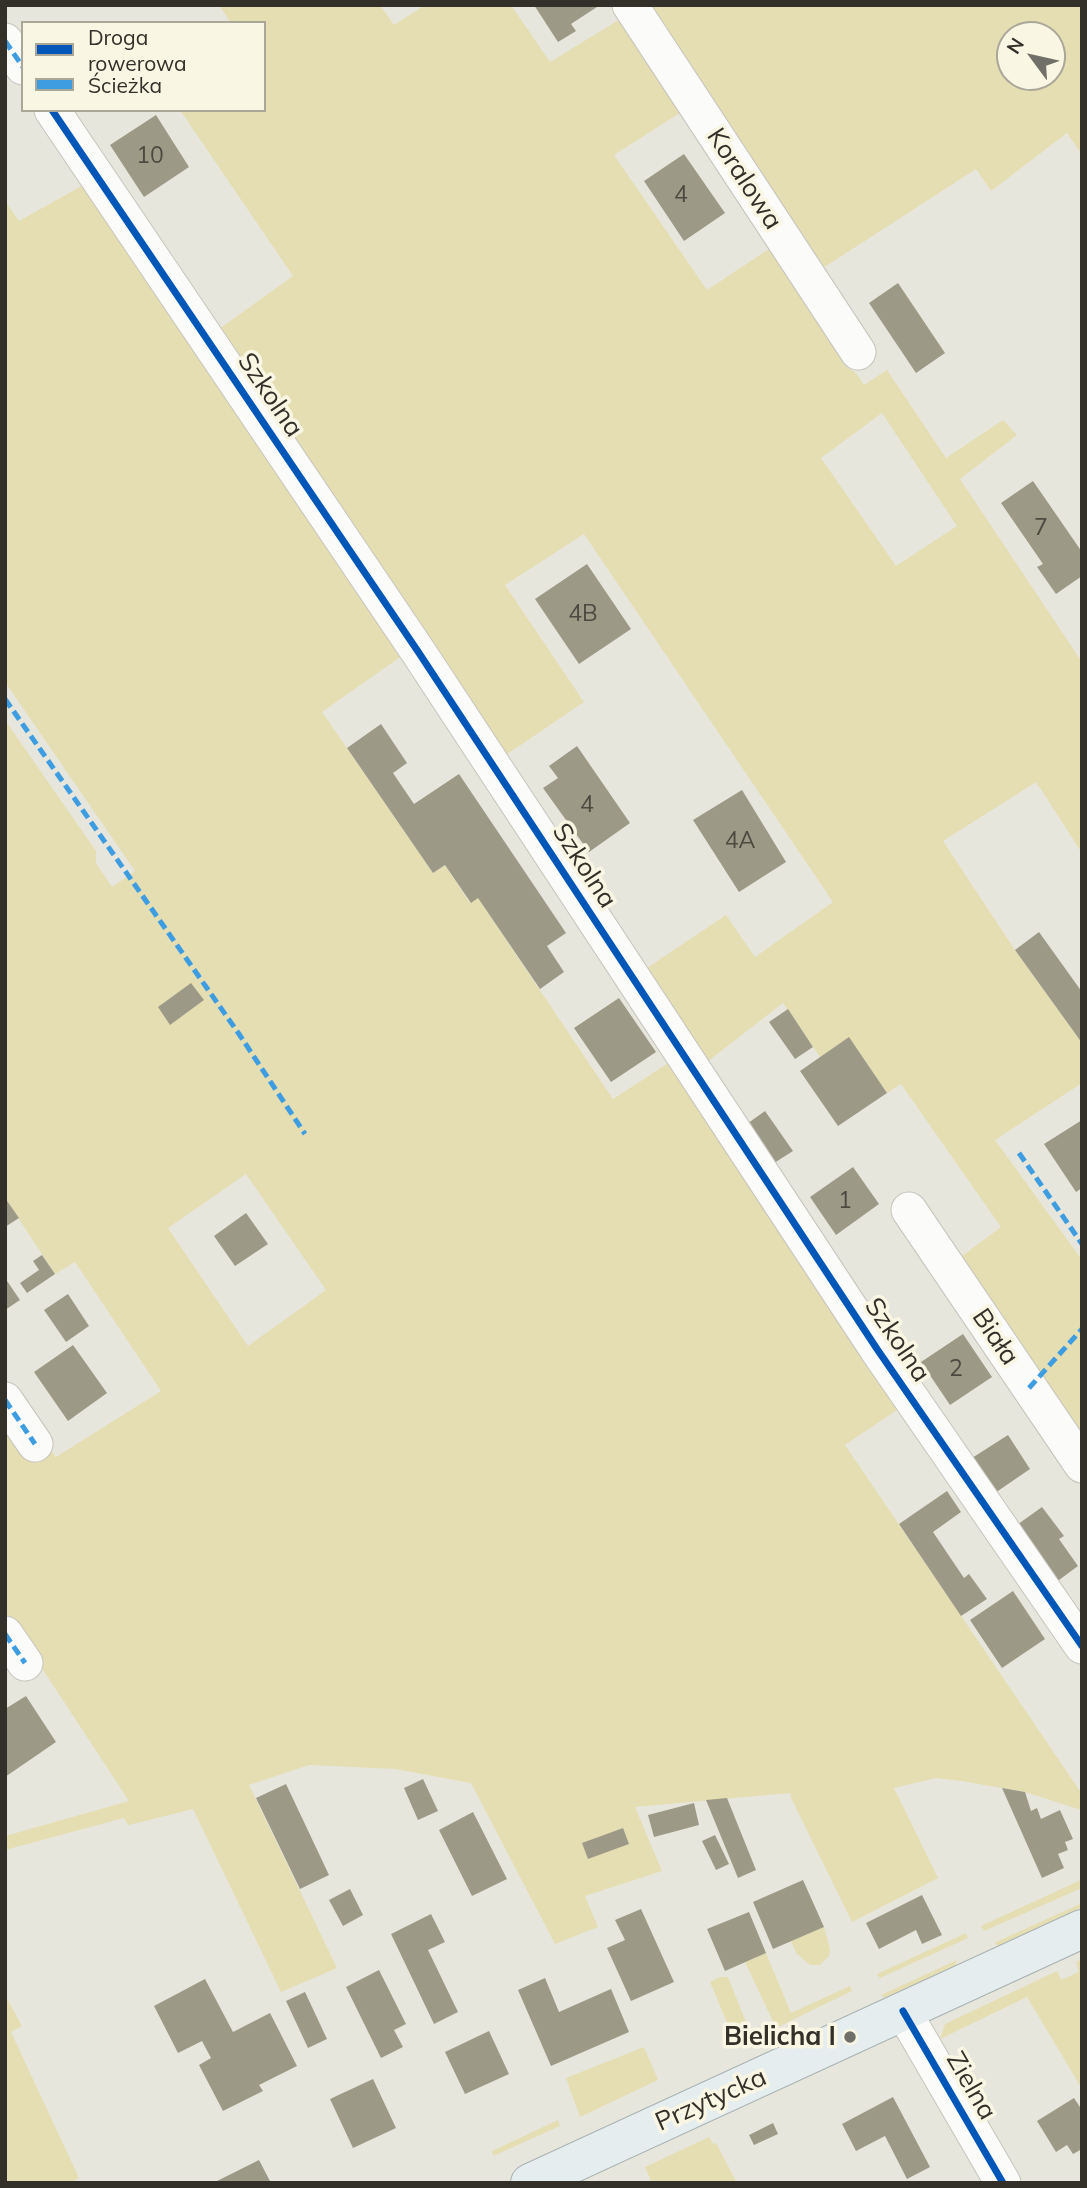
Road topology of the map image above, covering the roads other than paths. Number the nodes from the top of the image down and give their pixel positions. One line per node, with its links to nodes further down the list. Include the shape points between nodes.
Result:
1 (630, 5): 5 (street, Koralowa)
2 (5, 41): 3 (street)
3 (21, 64)
4 (53, 112): 11 (street, Szkolna, via 419,653 877,1349)
5 (858, 352)
6 (909, 1210): 9 (street, Biała)
7 (5, 1400): 8 (street)
8 (35, 1444)
9 (1082, 1465)
10 (5, 1634): 12 (street)
11 (1082, 1646)
12 (25, 1663)
13 (1082, 1928): 14 (main road, Przytycka)
14 (903, 2011): 15 (main road, Przytycka); 16 (street, Zielna)
15 (530, 2183)
16 (1003, 2183)

